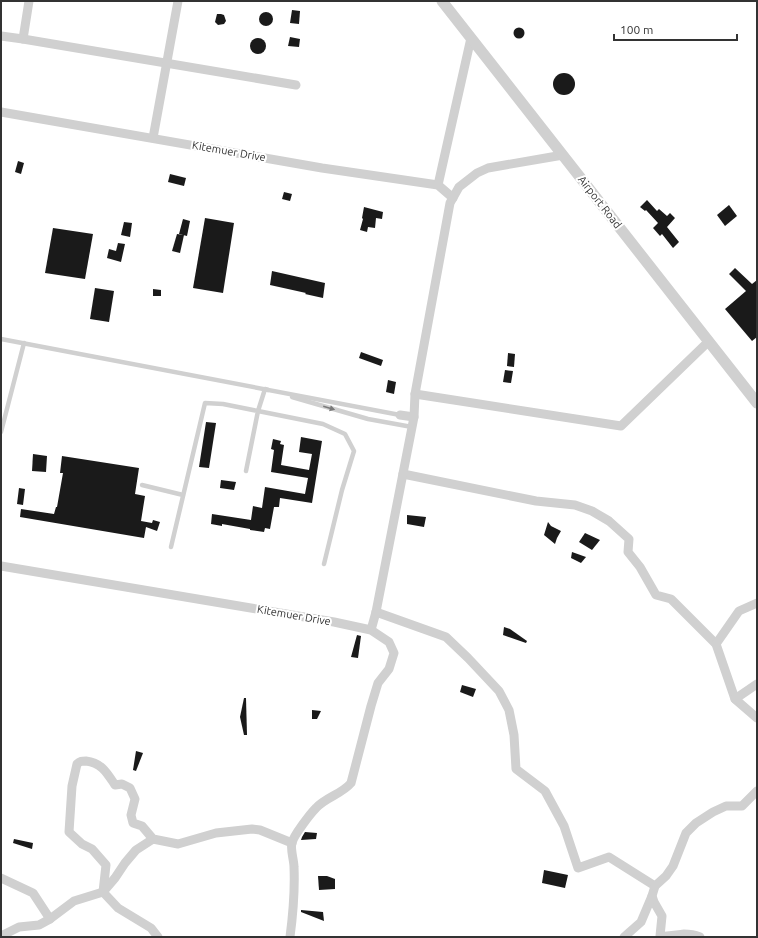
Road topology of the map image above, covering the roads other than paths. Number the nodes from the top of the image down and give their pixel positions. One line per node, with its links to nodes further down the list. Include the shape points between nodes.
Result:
1 (29, 1): 6 (street)
2 (178, 1): 7 (street)
3 (442, 1): 5 (street, Airport Road)
4 (1, 36): 6 (street)
5 (471, 38): 11 (street, Airport Road); 12 (street)
6 (24, 39): 7 (street)
7 (167, 64): 8 (street); 10 (street)
8 (296, 85)
9 (1, 112): 10 (street, Kitemuer Drive)
10 (153, 138): 12 (street, Kitemuer Drive, via 322,168)
11 (563, 154): 13 (street, via 488,168 459,187); 15 (street, Airport Road)
12 (438, 185): 13 (street)
13 (453, 198): 18 (street, via 450,203)
14 (1, 339): 16 (lane)
15 (709, 341): 18 (street, via 621,426); 19 (street, Airport Road)
16 (24, 343): 17 (lane); 24 (lane)
17 (265, 389): 20 (lane); 21 (lane); 23 (lane, one-way to 23, via 368,419)
18 (416, 394): 22 (street)
19 (757, 403)
20 (258, 411): 25 (lane); 28 (lane, via 205,403); 30 (lane, via 323,424 345,434 354,451)
21 (400, 415): 22 (street)
22 (414, 417): 23 (street)
23 (412, 426): 26 (street)
24 (1, 432)
25 (246, 472)
26 (403, 474): 33 (street); 35 (street, via 536,501 575,505 592,511 609,521 629,539 628,552 656,595 671,599)
27 (142, 485): 28 (lane)
28 (184, 495): 29 (lane)
29 (171, 546)
30 (324, 564)
31 (1, 566): 34 (street, Kitemuer Drive)
32 (757, 603): 35 (street, via 739,611)
33 (376, 612): 34 (street); 43 (street, via 446,637 498,691 510,710 516,769 545,791 564,826 578,868 609,856)
34 (371, 630): 41 (street, via 389,642 394,653 389,669 378,683 351,783 342,792 317,807)
35 (716, 644): 37 (street)
36 (757, 684): 37 (street)
37 (735, 699): 38 (street)
38 (757, 718)
39 (757, 790): 43 (street, via 742,806 726,806 696,823 686,834 673,866)
40 (153, 838): 41 (street, via 178,844 216,833 252,829); 44 (street, via 136,850); 44 (street, via 142,826 133,823 131,814 135,799 130,788 122,784 116,785 100,766 92,762 78,762 72,786 69,832 92,849 106,865)
41 (292, 843): 49 (street, via 294,867)
42 (1, 878): 46 (street, via 33,893)
43 (655, 886): 45 (street)
44 (103, 892): 46 (street, via 74,902); 48 (street, via 118,908 151,928)
45 (652, 896): 50 (street, via 640,922); 51 (street, via 662,916 660,936 683,934)
46 (50, 918): 47 (street, via 38,925 19,927)
47 (1, 936)
48 (158, 937)
49 (290, 937)
50 (624, 937)
51 (700, 937)

